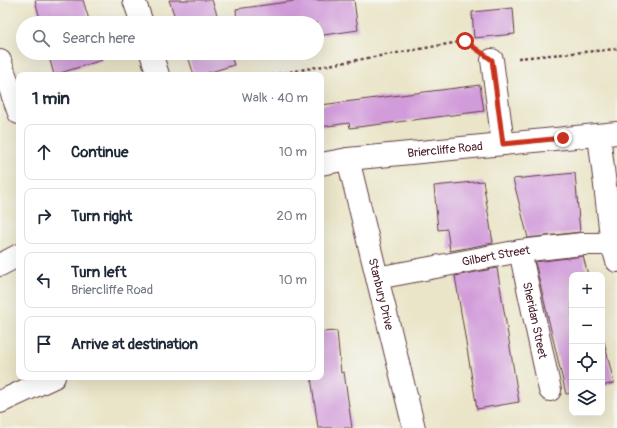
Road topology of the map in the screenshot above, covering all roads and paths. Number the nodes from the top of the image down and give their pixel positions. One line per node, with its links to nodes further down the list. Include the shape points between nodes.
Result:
1 (134, 0): 2 (street)
2 (140, 16)
3 (617, 48): 5 (path)
4 (154, 60): 7 (street)
5 (492, 60): 8 (path, via 465,41); 11 (street)
6 (0, 61): 9 (street)
7 (157, 72)
8 (289, 72)
9 (16, 105)
10 (608, 134): 11 (street, Briercliffe Road); 14 (street)
11 (503, 144): 12 (street, Briercliffe Road)
12 (348, 159): 13 (street, Briercliffe Road); 18 (street, Stanbury Drive)
13 (324, 163)
14 (615, 250): 15 (street, Gilbert Street, via 582,244)
15 (520, 251): 18 (street, Gilbert Street); 20 (street, Sheridan Street)
16 (16, 257): 17 (street)
17 (0, 265)
18 (377, 278): 22 (street, Stanbury Drive)
19 (48, 380): 21 (street)
20 (550, 390)
21 (0, 402)
22 (414, 428)

